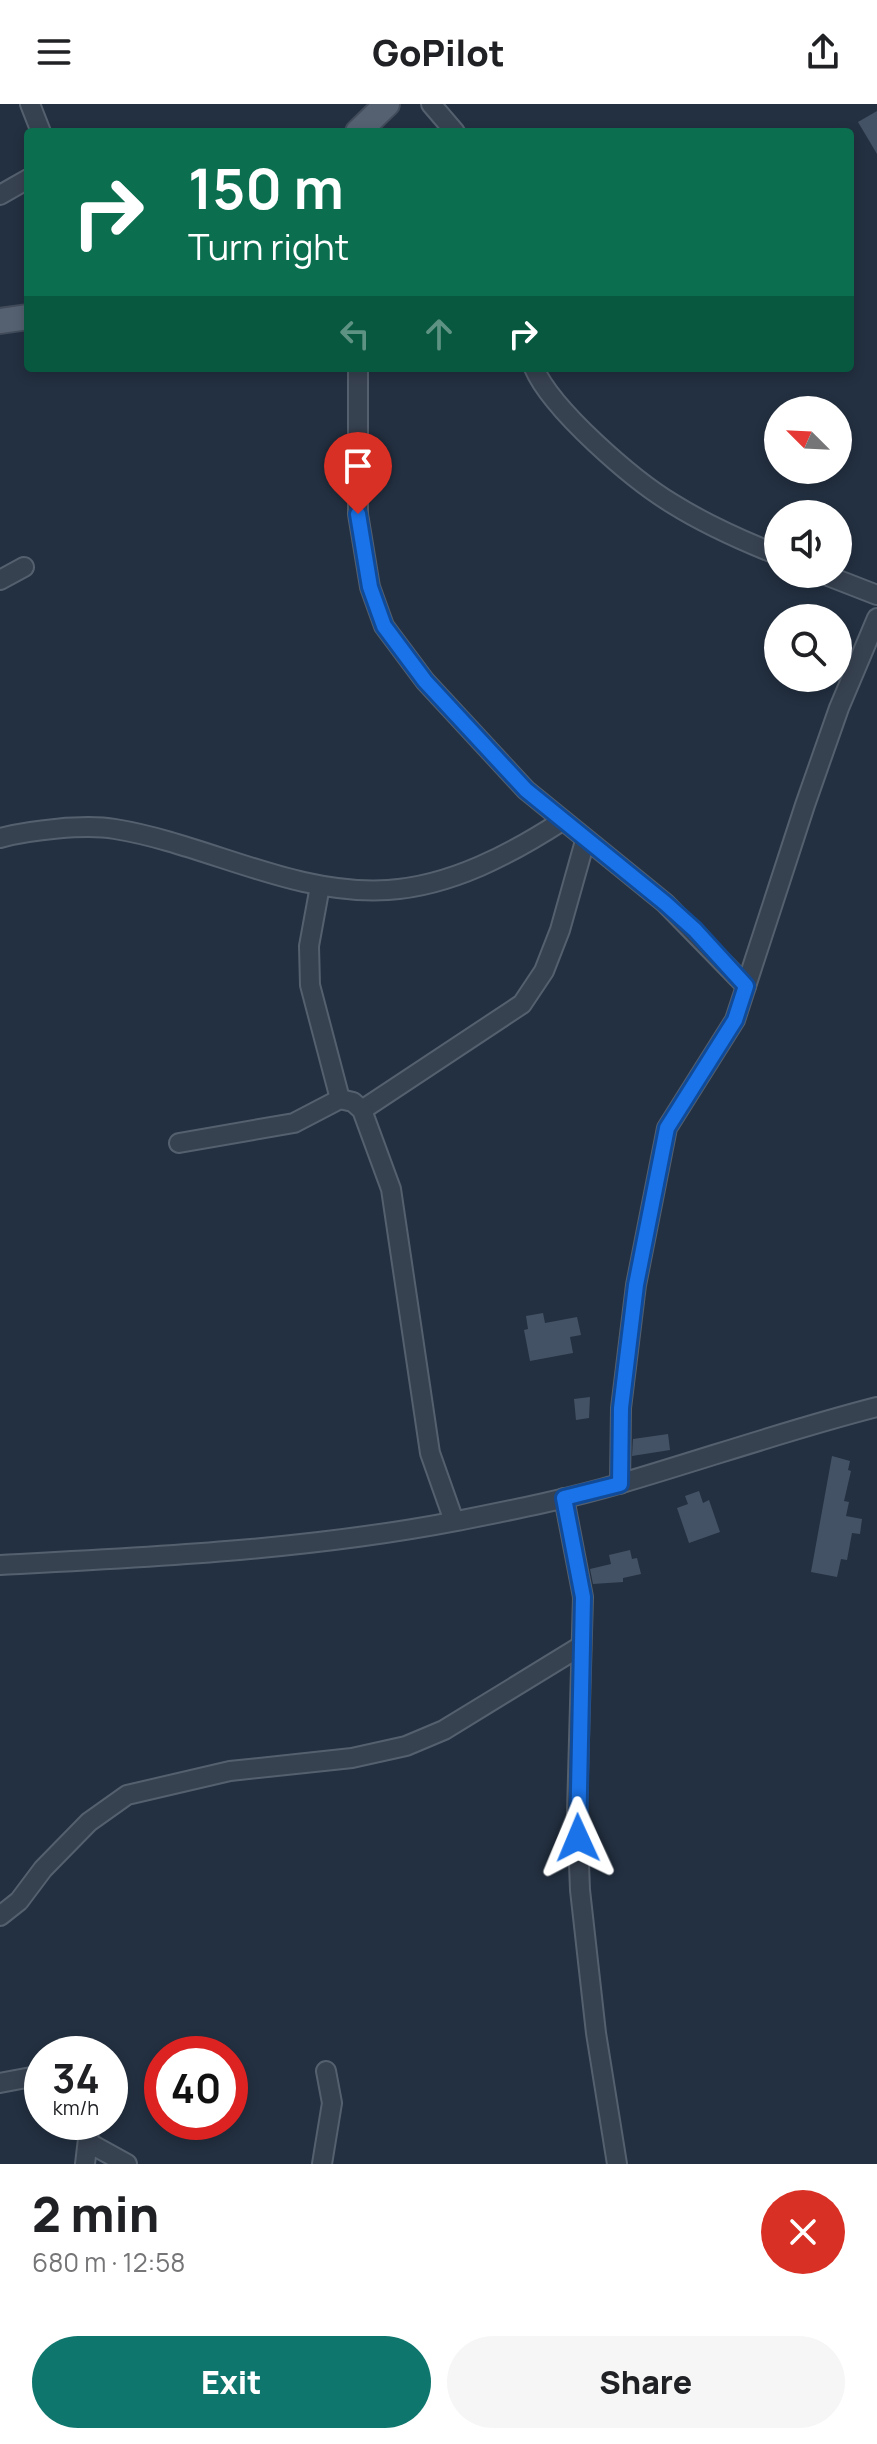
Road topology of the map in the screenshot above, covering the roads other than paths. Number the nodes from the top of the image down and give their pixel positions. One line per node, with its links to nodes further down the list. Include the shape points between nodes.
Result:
1 (30, 104): 4 (street)
2 (387, 104): 5 (main road)
3 (431, 104): 6 (street)
4 (39, 128)
5 (362, 128)
6 (452, 128)
7 (24, 181): 8 (street)
8 (0, 195)
9 (24, 318): 10 (main road)
10 (0, 321)
11 (358, 372): 19 (street, via 358,514 370,587 384,626 425,681 526,790)
12 (536, 372): 13 (street, via 559,408 611,456 673,504)
13 (764, 548)
14 (24, 567): 15 (street)
15 (0, 580)
16 (852, 585): 17 (street)
17 (877, 595)
18 (877, 618): 23 (street, via 839,708)
19 (562, 821): 21 (street); 22 (street, via 508,853 434,883 389,890)
20 (0, 838): 22 (street, via 111,829)
21 (585, 841): 23 (street, via 675,912); 25 (street, via 560,930 544,971 522,1004)
22 (320, 886): 24 (street, via 309,946 310,985)
23 (746, 986): 28 (street, via 735,1020 667,1128 636,1285 621,1408)
24 (340, 1099): 25 (street); 26 (street, via 294,1123)
25 (362, 1110): 30 (street, via 391,1189 430,1453)
26 (179, 1143)
27 (877, 1407): 28 (street)
28 (620, 1484): 29 (street)
29 (564, 1498): 30 (street); 32 (street, via 583,1597)
30 (454, 1521): 31 (street, via 256,1550)
31 (0, 1565)
32 (581, 1646): 33 (street, via 444,1730 406,1746 352,1758 230,1771 127,1795 89,1822); 42 (street, via 580,1890)
33 (0, 1916)
34 (326, 2071): 41 (street, via 332,2103)
35 (24, 2078): 36 (street)
36 (0, 2083)
37 (89, 2140): 38 (street)
38 (89, 2143): 39 (street); 40 (street)
39 (85, 2164)
40 (127, 2164)
41 (322, 2164)
42 (617, 2164)

